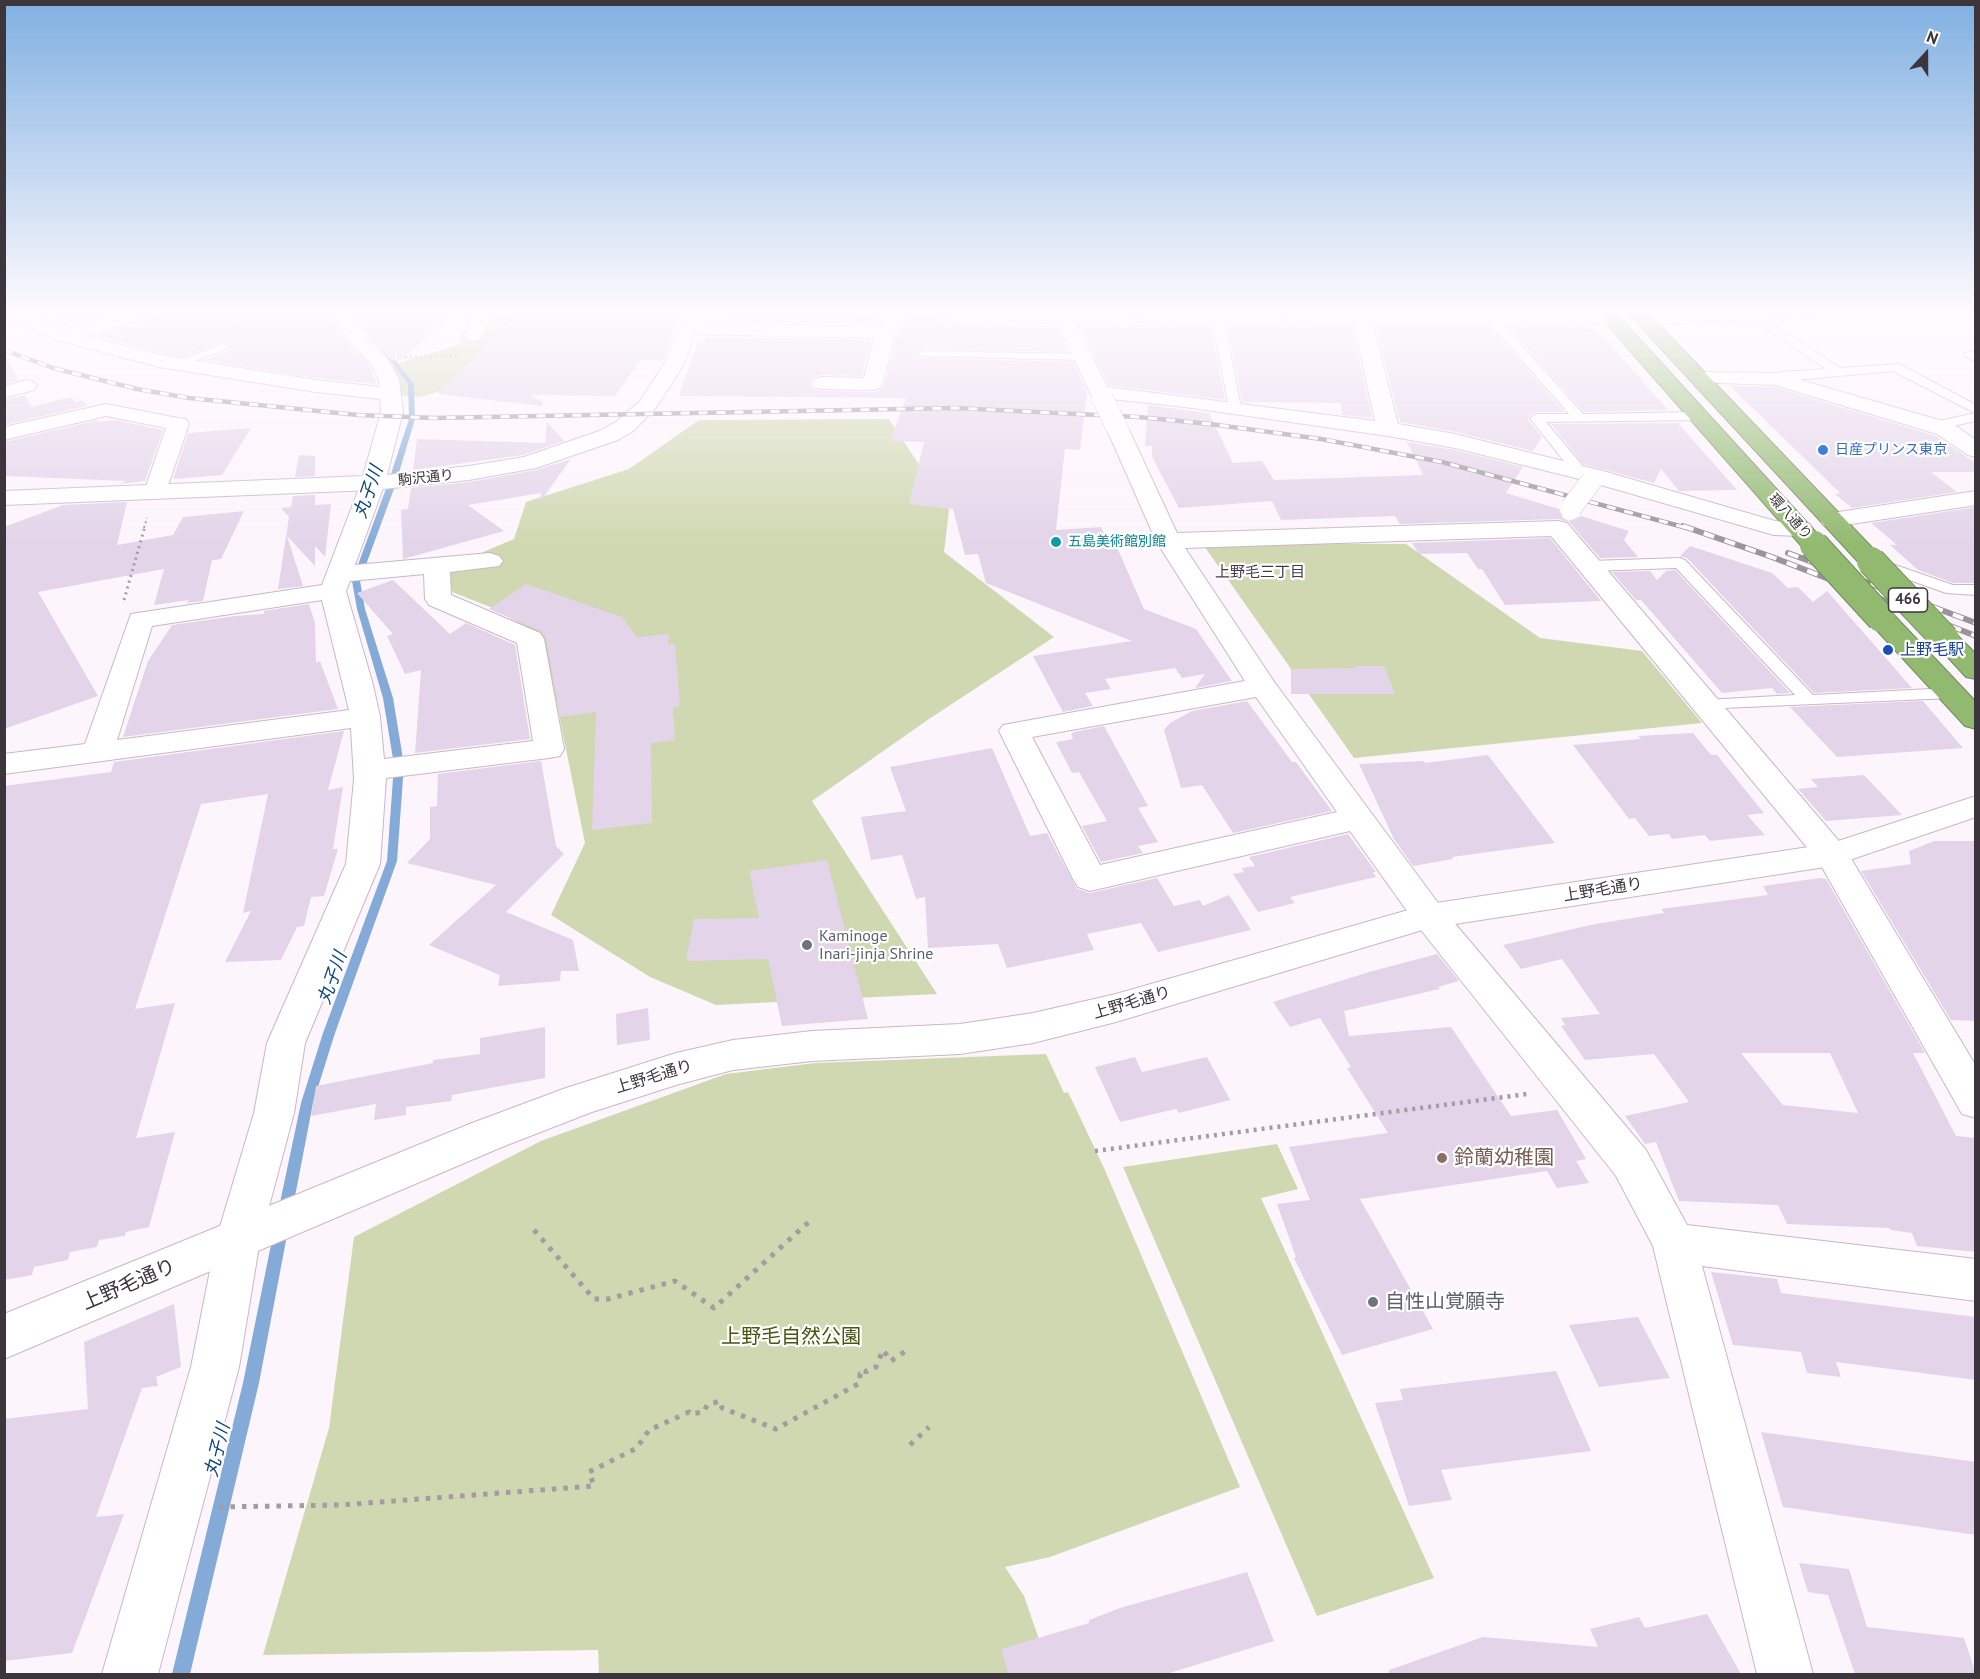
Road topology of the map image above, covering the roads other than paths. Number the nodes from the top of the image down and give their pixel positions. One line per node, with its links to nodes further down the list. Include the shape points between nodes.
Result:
1 (356, 390): 12 (street)
2 (389, 390): 12 (street)
3 (657, 390): 24 (street, 駒沢通り, via 648,405 609,435 528,463)
4 (1099, 390): 13 (street)
5 (1232, 390): 14 (lane)
6 (1379, 390): 20 (street)
7 (1555, 390): 17 (lane)
8 (1676, 390): 16 (highway, 環八通り / 466)
9 (1711, 390): 29 (highway, 環八通り / 466)
10 (1814, 390): 19 (street)
11 (1939, 390): 15 (lane)
12 (389, 394): 24 (street, via 392,412)
13 (1101, 395): 14 (street); 31 (street, bridge)
14 (1235, 408): 20 (street)
15 (1976, 410)
16 (1699, 416): 17 (lane); 30 (highway, 環八通り / 466)
17 (1579, 417): 23 (lane, via 1536,418)
18 (1976, 417): 19 (lane)
19 (1935, 426): 22 (street)
20 (1388, 429): 23 (street, via 1455,441)
21 (4, 434): 25 (street, via 106,410 178,424)
22 (1976, 450)
23 (1588, 475): 28 (street, bridge); 30 (street)
24 (388, 482): 25 (street, 駒沢通り); 36 (street)
25 (156, 492): 26 (street, 駒沢通り)
26 (4, 498)
27 (1976, 498): 29 (street)
28 (1564, 518): 31 (street); 35 (street)
29 (1833, 520): 33 (highway, 環八通り / 466)
30 (1808, 537): 40 (highway, 環八通り / 466, bridge)
31 (1168, 541): 39 (street)
32 (490, 561): 34 (street)
33 (1871, 561): 37 (lane, via 1951,590); 38 (highway, 環八通り / 466, bridge)
34 (437, 566): 36 (street); 47 (street, via 438,599 530,639 549,749)
35 (1590, 566): 41 (lane, via 1680,563); 42 (street)
36 (336, 583): 43 (street); 45 (street, via 141,620)
37 (1976, 590)
38 (1976, 671)
39 (1263, 687): 49 (street); 49 (street, via 1014,731 1090,879)
40 (1951, 693): 41 (lane); 44 (highway, 環八通り / 466)
41 (1808, 699): 42 (lane)
42 (1706, 705): 50 (street)
43 (365, 717): 45 (street); 47 (street)
44 (1976, 720)
45 (98, 751): 46 (street)
46 (4, 764)
47 (370, 770): 53 (street, via 363,864 286,1043)
48 (1976, 806): 50 (street, 上野毛通り)
49 (1359, 818): 51 (street)
50 (1832, 855): 51 (street, 上野毛通り); 52 (street)
51 (1429, 916): 53 (street, 上野毛通り, via 1116,1008 1033,1028 960,1039 812,1046 733,1055 676,1069 487,1135); 54 (street, via 1631,1163)
52 (1976, 1102)
53 (245, 1237): 56 (street, 上野毛通り); 57 (street, via 215,1367)
54 (1674, 1243): 55 (street); 58 (street)
55 (1976, 1280)
56 (4, 1337)
57 (130, 1674)
58 (1785, 1674)

